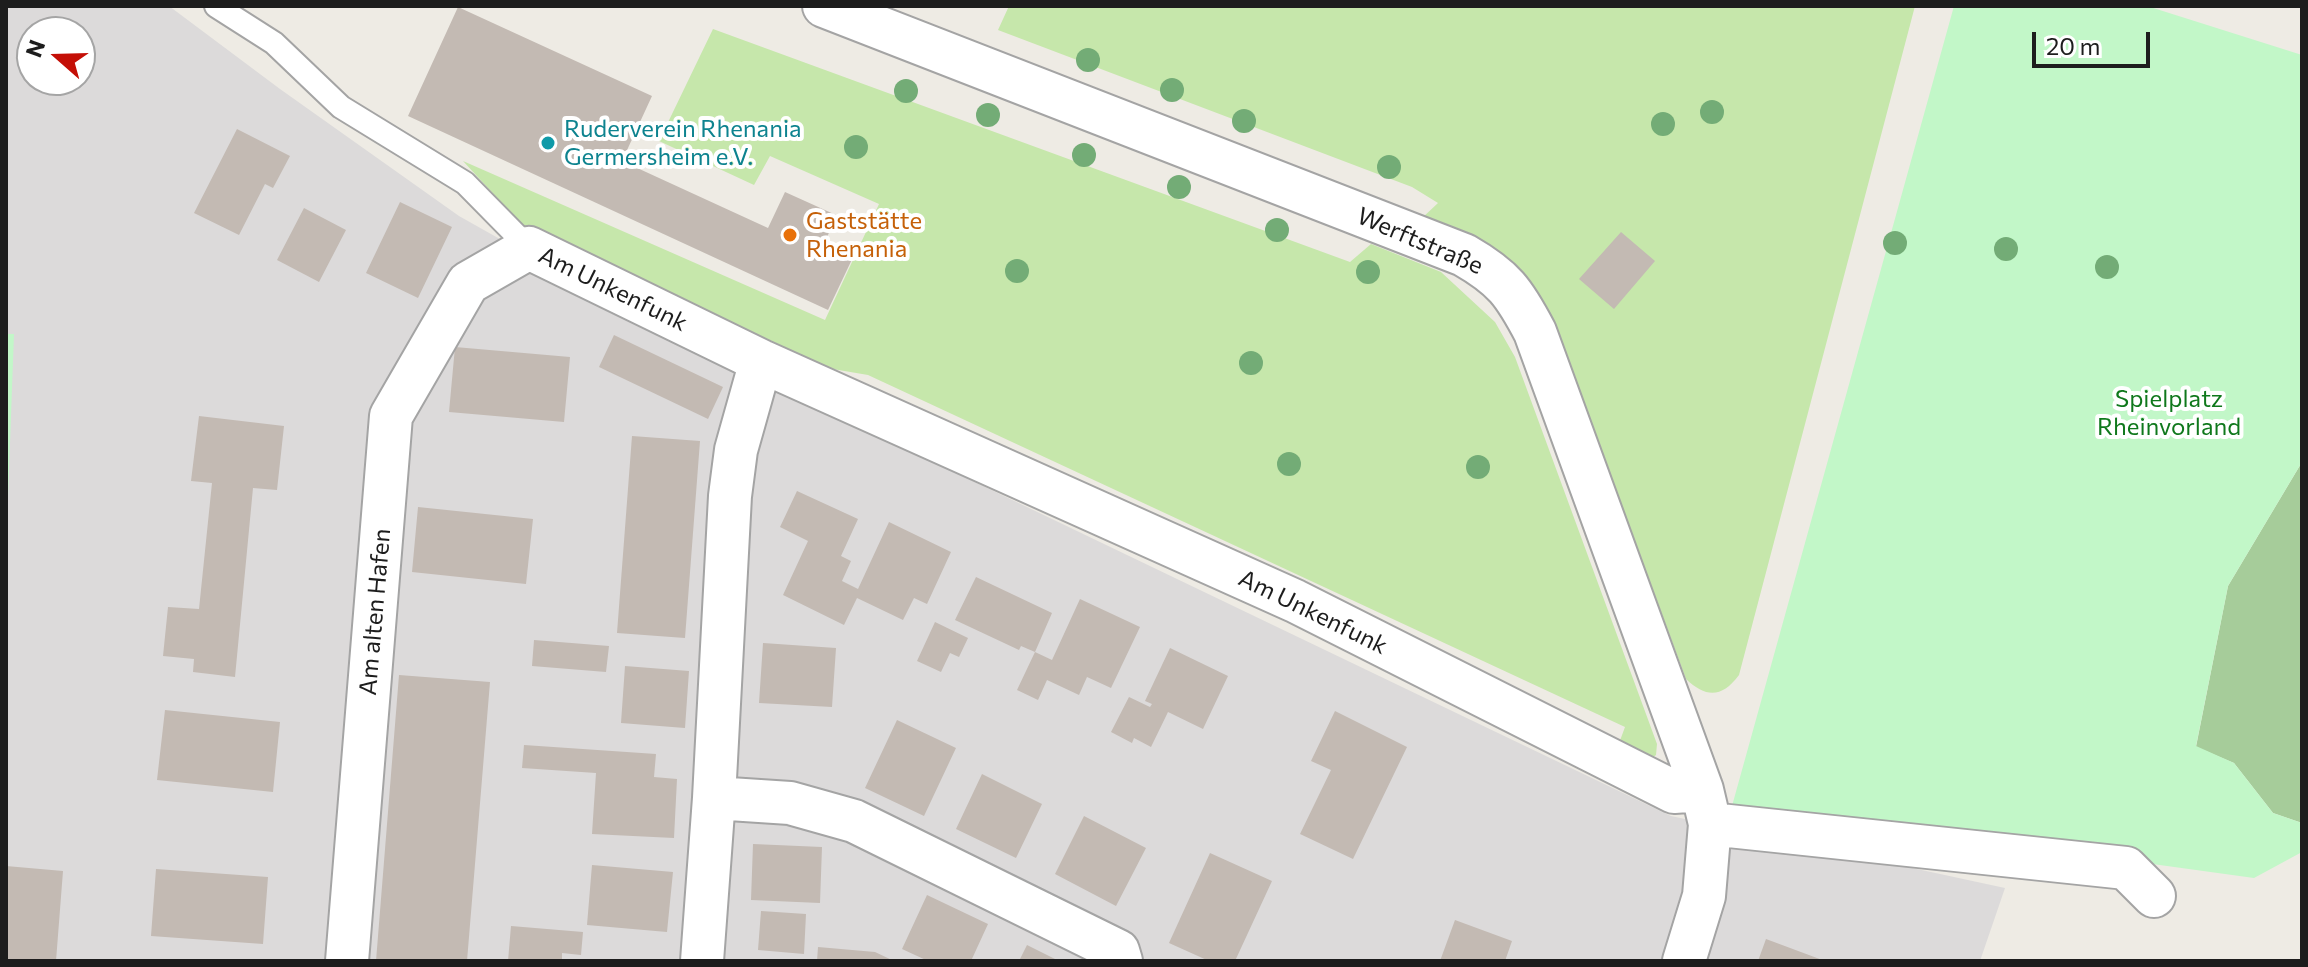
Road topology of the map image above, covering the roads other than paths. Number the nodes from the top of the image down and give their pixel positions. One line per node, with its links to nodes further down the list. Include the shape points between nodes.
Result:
1 (216, 6): 3 (lane, via 274,43 341,107 465,183)
2 (824, 6): 7 (street, Werftstraße, via 1464,255 1491,271 1515,294 1535,332)
3 (529, 248): 4 (street, Am Unkenfunk); 5 (street, Am Unkenfunk)
4 (468, 283): 9 (street, Am alten Hafen, via 391,416)
5 (761, 361): 6 (street, via 736,450 730,496); 7 (street, Am Unkenfunk, via 1295,601)
6 (714, 798): 10 (street); 11 (street, via 790,803 854,821 1118,951)
7 (1706, 807): 8 (street, Am Unkenfunk, via 2126,868); 12 (street, via 1704,896)
8 (2154, 896)
9 (347, 961)
10 (702, 961)
11 (1121, 961)
12 (1684, 961)

